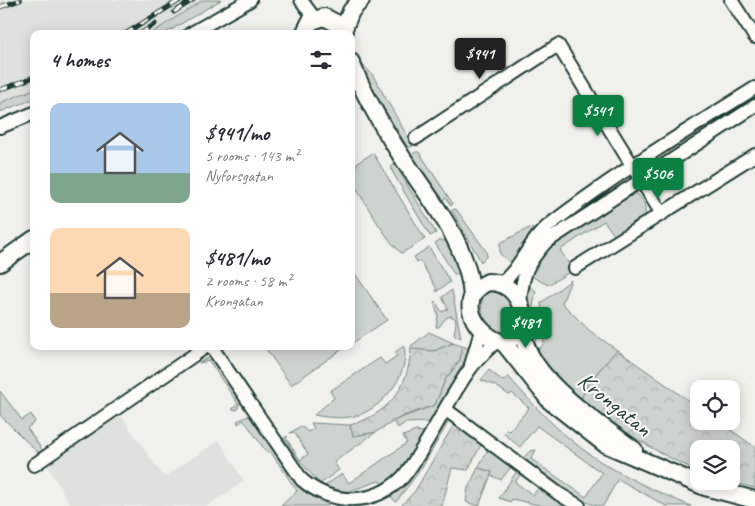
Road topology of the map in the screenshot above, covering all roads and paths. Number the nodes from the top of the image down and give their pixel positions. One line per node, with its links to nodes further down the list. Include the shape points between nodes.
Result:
1 (250, 0): 7 (street)
2 (301, 0): 6 (street)
3 (348, 0): 6 (street)
4 (361, 0): 10 (street, via 351,11)
5 (731, 0): 11 (street)
6 (322, 18): 8 (street, via 310,22); 9 (street, via 338,24)
7 (197, 30)
8 (306, 30)
9 (342, 30)
10 (345, 30)
11 (755, 37)
12 (355, 72): 15 (street)
13 (355, 86): 15 (street)
14 (755, 88): 21 (street)
15 (364, 96): 24 (street)
16 (755, 106): 22 (street)
17 (30, 115): 18 (street)
18 (0, 127)
19 (416, 138): 21 (street, via 558,45)
20 (755, 155): 23 (street)
21 (632, 167): 22 (street); 28 (street, via 541,232 515,271)
22 (640, 179): 23 (street); 30 (street, via 546,242 523,275)
23 (662, 214): 27 (street)
24 (456, 240): 28 (street); 29 (street, via 469,273)
25 (30, 242): 26 (street)
26 (0, 263)
27 (575, 268)
28 (496, 283): 29 (street, via 476,288); 30 (street, via 515,294)
29 (472, 296): 32 (street, via 472,316)
30 (520, 301): 31 (street)
31 (522, 327): 33 (street, via 519,334); 39 (street, Krongatan, via 524,345 543,374 575,406)
32 (481, 331): 33 (street); 36 (street)
33 (500, 342): 36 (street); 39 (street, Krongatan, via 550,402 566,416 605,444)
34 (201, 350): 38 (street)
35 (214, 350): 41 (street, via 310,490 321,498 346,506)
36 (470, 368): 37 (street)
37 (445, 409): 41 (street, via 402,478); 42 (street)
38 (34, 465)
39 (654, 465): 40 (street, Krongatan, via 705,487)
40 (755, 500)
41 (372, 504)
42 (579, 506)

